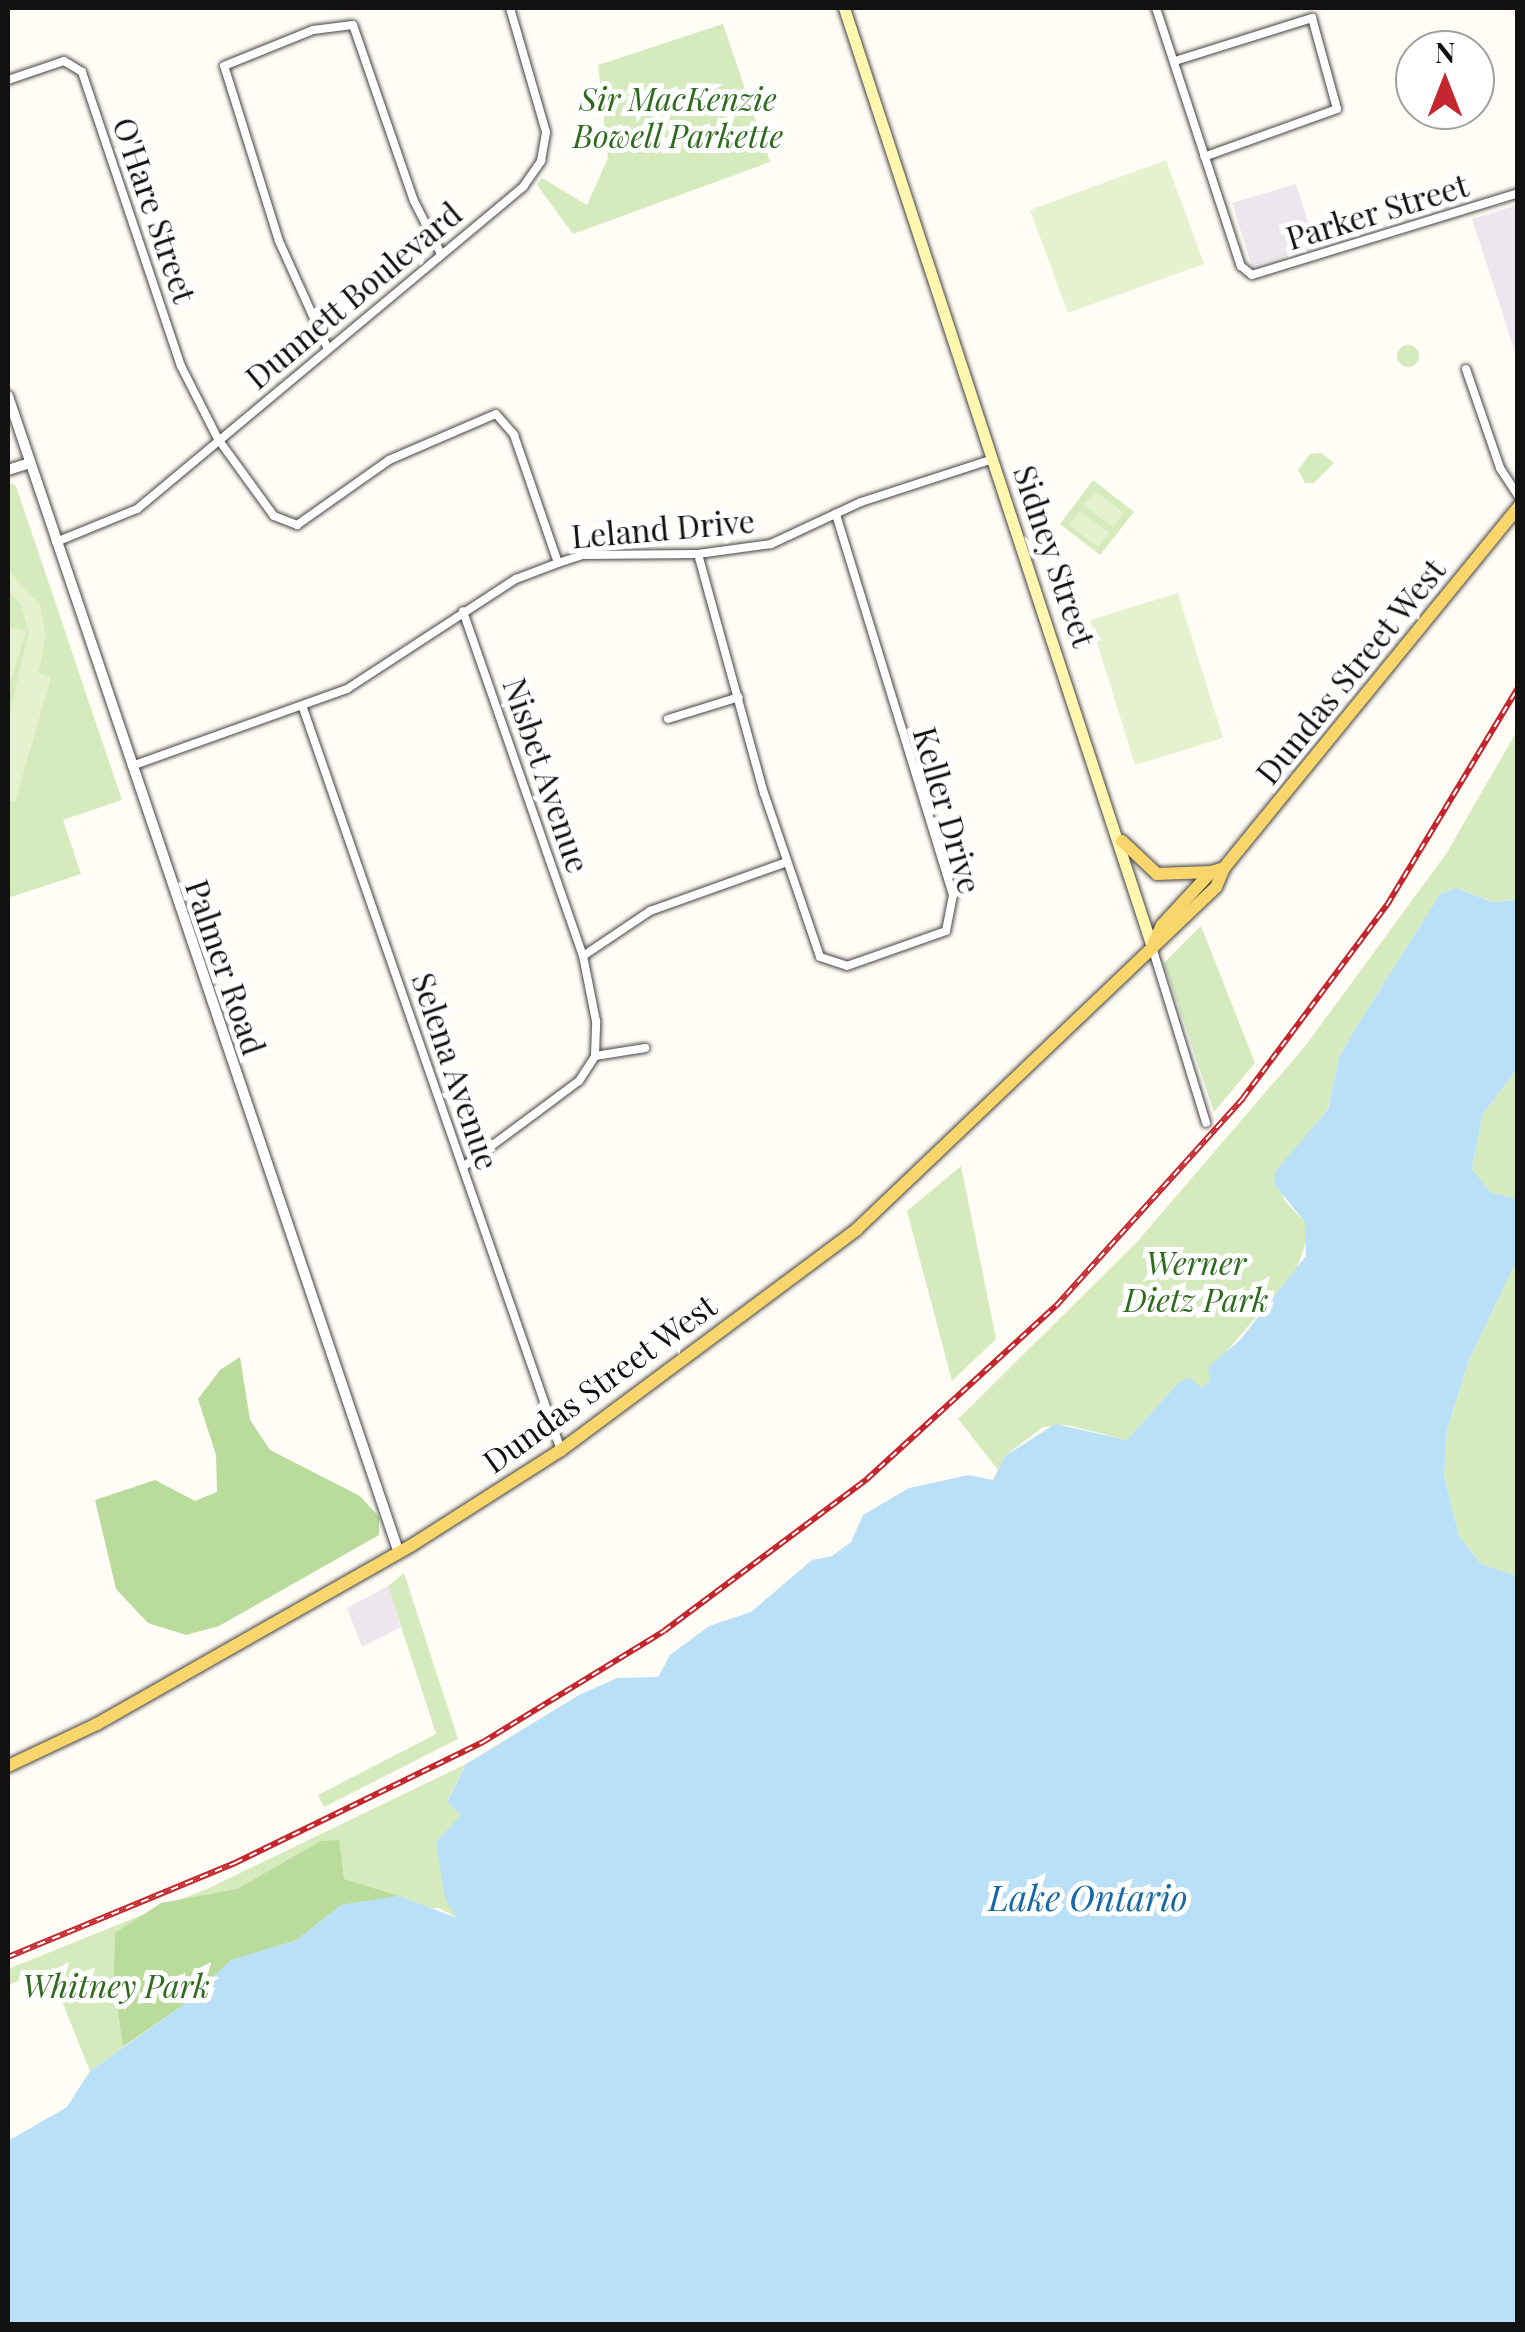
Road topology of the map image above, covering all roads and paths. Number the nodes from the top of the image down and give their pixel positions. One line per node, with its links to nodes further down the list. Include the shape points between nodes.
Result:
1 (510, 8): 8 (street, Dunnett Boulevard, via 546,132 541,161 523,187)
2 (844, 8): 13 (main road, Sidney Street)
3 (1156, 8): 4 (street)
4 (1174, 61): 6 (street); 6 (street, via 1312,18 1338,109)
5 (8, 80): 12 (street, O'Hare Street, via 64,61 82,72 182,366)
6 (1204, 157): 7 (street, Parker Street, via 1241,266 1252,274)
7 (1518, 193)
8 (441, 254): 9 (street, Dunnett Boulevard); 9 (street, via 414,201 352,24 314,30 224,66 279,241)
9 (327, 347): 12 (street, Dunnett Boulevard)
10 (1466, 369): 16 (street, via 1500,468)
11 (8, 396): 14 (street, Palmer Road)
12 (218, 439): 19 (street, Dunnett Boulevard, via 137,509); 21 (street, via 274,516 296,526 428,438 503,415)
13 (993, 459): 18 (street, Leland Drive); 27 (main road, Sidney Street)
14 (30, 462): 15 (street); 19 (street, Palmer Road)
15 (8, 470)
16 (1518, 496)
17 (1518, 507): 29 (main road, Dundas Street West)
18 (836, 514): 20 (street, Leland Drive, via 770,544); 28 (street, Keller Drive, via 953,896 952,922 946,931 832,966 820,958)
19 (56, 542): 26 (street, Palmer Road)
20 (698, 554): 21 (street, Leland Drive, via 582,555); 23 (street, Keller Drive)
21 (558, 563): 22 (street, Leland Drive)
22 (463, 611): 24 (street, Leland Drive, via 347,689); 31 (street, Nisbet Avenue)
23 (740, 697): 25 (street); 28 (street, Keller Drive)
24 (302, 708): 26 (street, Leland Drive); 35 (street, Selena Avenue)
25 (668, 719)
26 (132, 766): 37 (street, Palmer Road)
27 (1122, 841): 29 (main road, via 1157,874); 30 (main road, Sidney Street)
28 (787, 862): 31 (street, via 650,911)
29 (1218, 870): 30 (main road, Dundas Street West, via 1162,925)
30 (1152, 947): 34 (street, Sidney Street); 36 (main road, Dundas Street West, via 857,1230)
31 (583, 956): 33 (street, Nisbet Avenue)
32 (645, 1048): 33 (street)
33 (595, 1056): 35 (street, via 579,1081)
34 (1206, 1124)
35 (463, 1167): 36 (street, Selena Avenue)
36 (561, 1450): 37 (main road, Dundas Street West)
37 (399, 1553): 38 (main road, Dundas Street West, via 97,1724)
38 (8, 1766)

